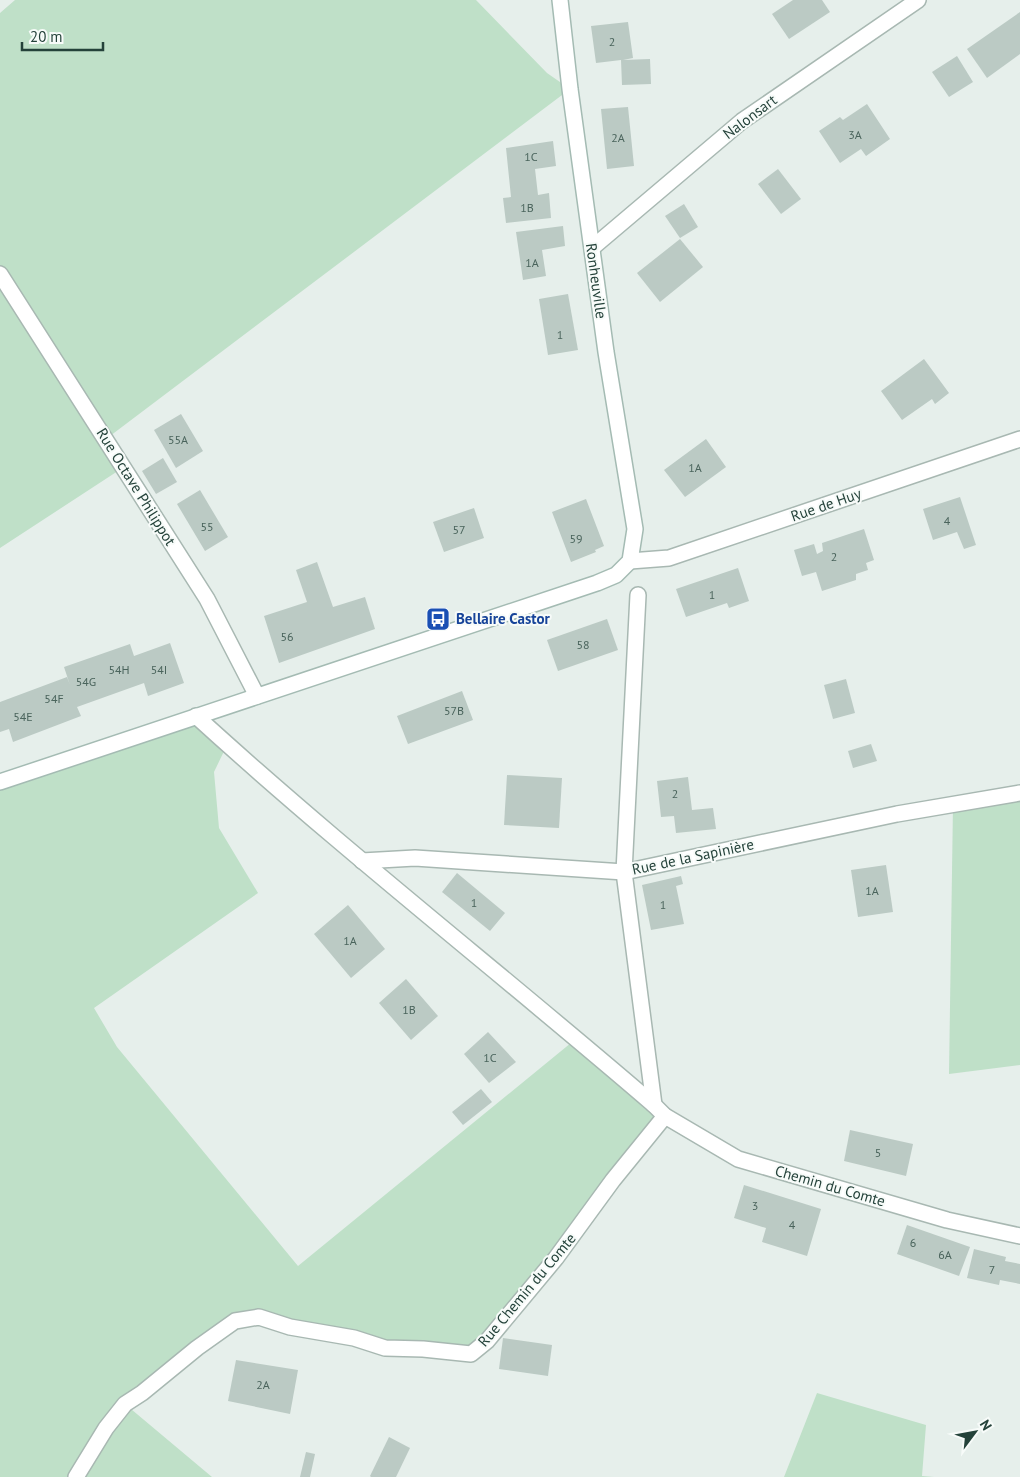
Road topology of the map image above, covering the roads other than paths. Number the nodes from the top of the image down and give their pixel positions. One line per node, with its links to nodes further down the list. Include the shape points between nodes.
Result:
1 (560, 0): 3 (street, Ronheuville)
2 (918, 0): 3 (street, Nalonsart, via 742,121)
3 (592, 248): 6 (street, Ronheuville, via 635,529)
4 (3, 279): 8 (street, Rue Octave Philippot, via 207,599)
5 (1020, 439): 6 (street, Rue de Huy, via 669,558)
6 (630, 561): 8 (street, via 616,575 597,583)
7 (638, 596): 13 (street)
8 (257, 696): 9 (street)
9 (196, 716): 10 (street); 12 (street, Chemin du Comte)
10 (0, 782)
11 (1020, 793): 13 (street, Rue de la Sapinière, via 897,814)
12 (362, 861): 13 (street, Rue de la Sapinière, via 415,858); 14 (street, Chemin du Comte)
13 (624, 872): 14 (street)
14 (654, 1104): 15 (street, Chemin du Comte)
15 (665, 1116): 16 (street, Chemin du Comte, via 738,1159 948,1220); 17 (street, Rue Chemin du Comte, via 556,1258 487,1341 471,1354 385,1348 259,1317 235,1321 125,1404)
16 (1020, 1236)
17 (76, 1477)

